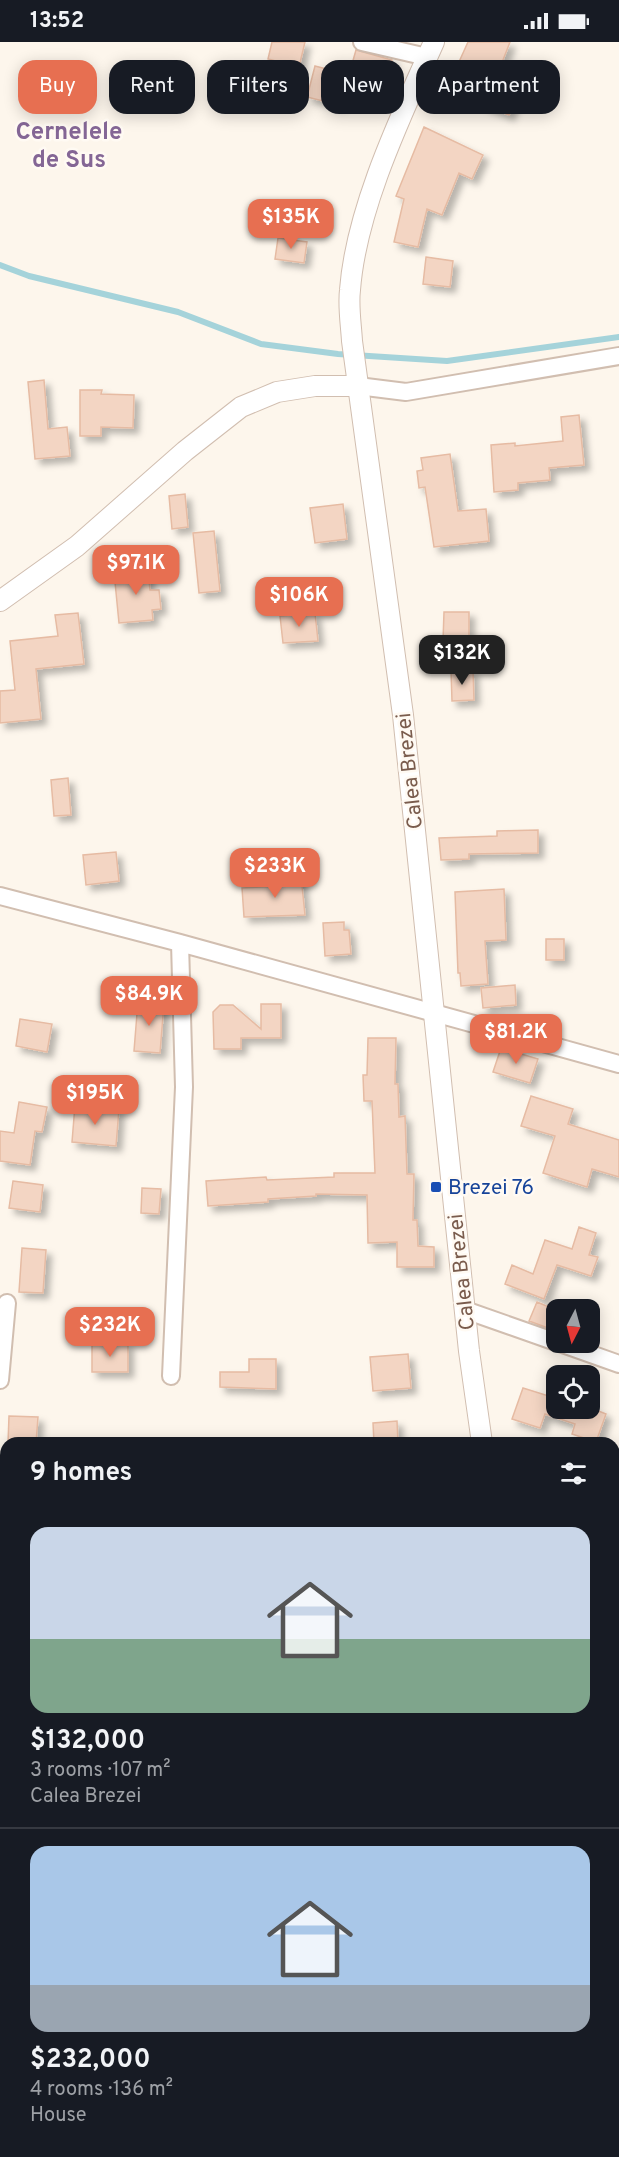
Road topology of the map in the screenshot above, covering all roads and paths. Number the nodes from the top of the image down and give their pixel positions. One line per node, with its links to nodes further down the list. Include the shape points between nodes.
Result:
1 (362, 42): 2 (street)
2 (431, 50): 4 (street, Calea Brezei, via 382,164 358,234 350,291)
3 (619, 356): 4 (street, via 406,392)
4 (358, 386): 5 (street, via 315,386 277,392 241,407 77,546); 8 (street, Calea Brezei, via 404,714)
5 (0, 601)
6 (0, 896): 7 (street)
7 (180, 943): 8 (street); 15 (street, via 184,1088)
8 (434, 1012): 9 (street); 11 (street, Calea Brezei)
9 (619, 1064)
10 (6, 1303): 16 (street)
11 (465, 1310): 12 (street); 17 (street, Calea Brezei)
12 (546, 1338)
13 (588, 1353): 14 (street)
14 (619, 1364)
15 (171, 1377)
16 (0, 1380)
17 (481, 1437)

